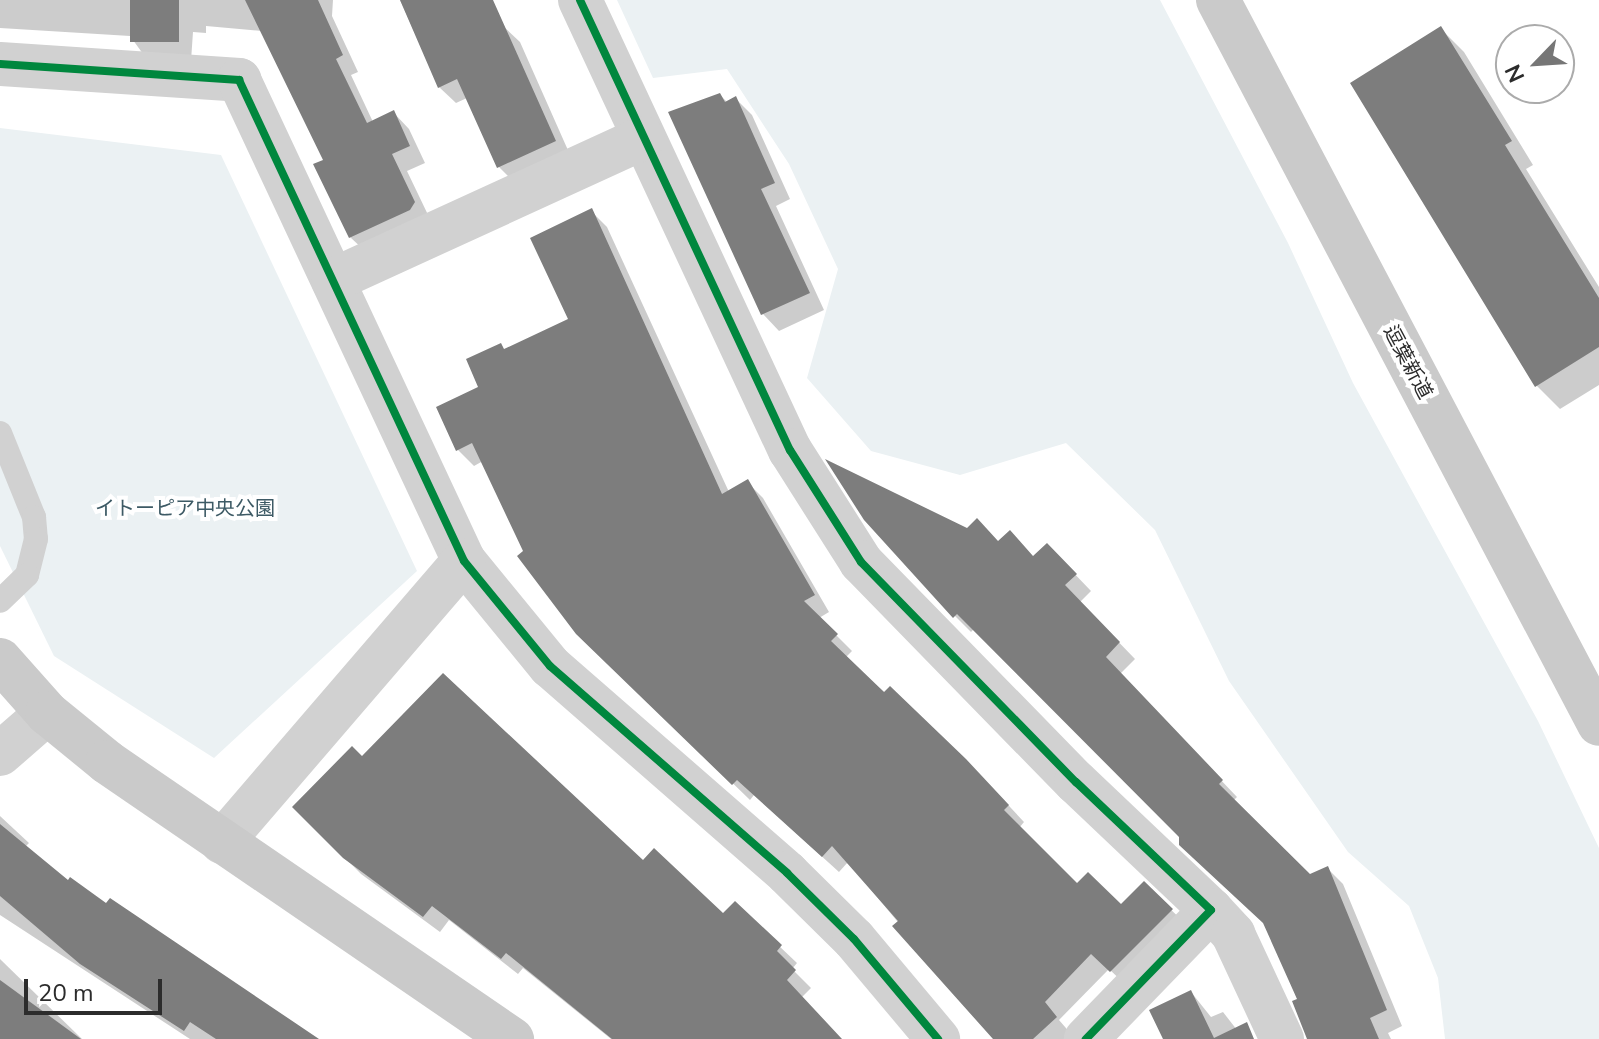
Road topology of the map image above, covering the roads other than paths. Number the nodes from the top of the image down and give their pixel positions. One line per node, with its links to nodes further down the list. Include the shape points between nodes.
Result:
1 (580, 0): 4 (street)
2 (1218, 0): 11 (street, 逗葉新道)
3 (0, 64): 5 (street, via 239,80)
4 (643, 138): 5 (street); 14 (street, via 790,450 861,562 1065,771)
5 (333, 280): 7 (street)
6 (0, 433): 8 (lane, via 34,517 36,539 27,575)
7 (464, 561): 13 (street); 16 (street, via 550,666 787,873 854,939)
8 (0, 601)
9 (0, 660): 10 (street)
10 (47, 713): 12 (street); 13 (street)
11 (1599, 724)
12 (0, 754)
13 (222, 842): 15 (street)
14 (1211, 910): 17 (street); 18 (street, via 1233,934)
15 (512, 1039)
16 (938, 1039)
17 (1086, 1039)
18 (1282, 1039)

